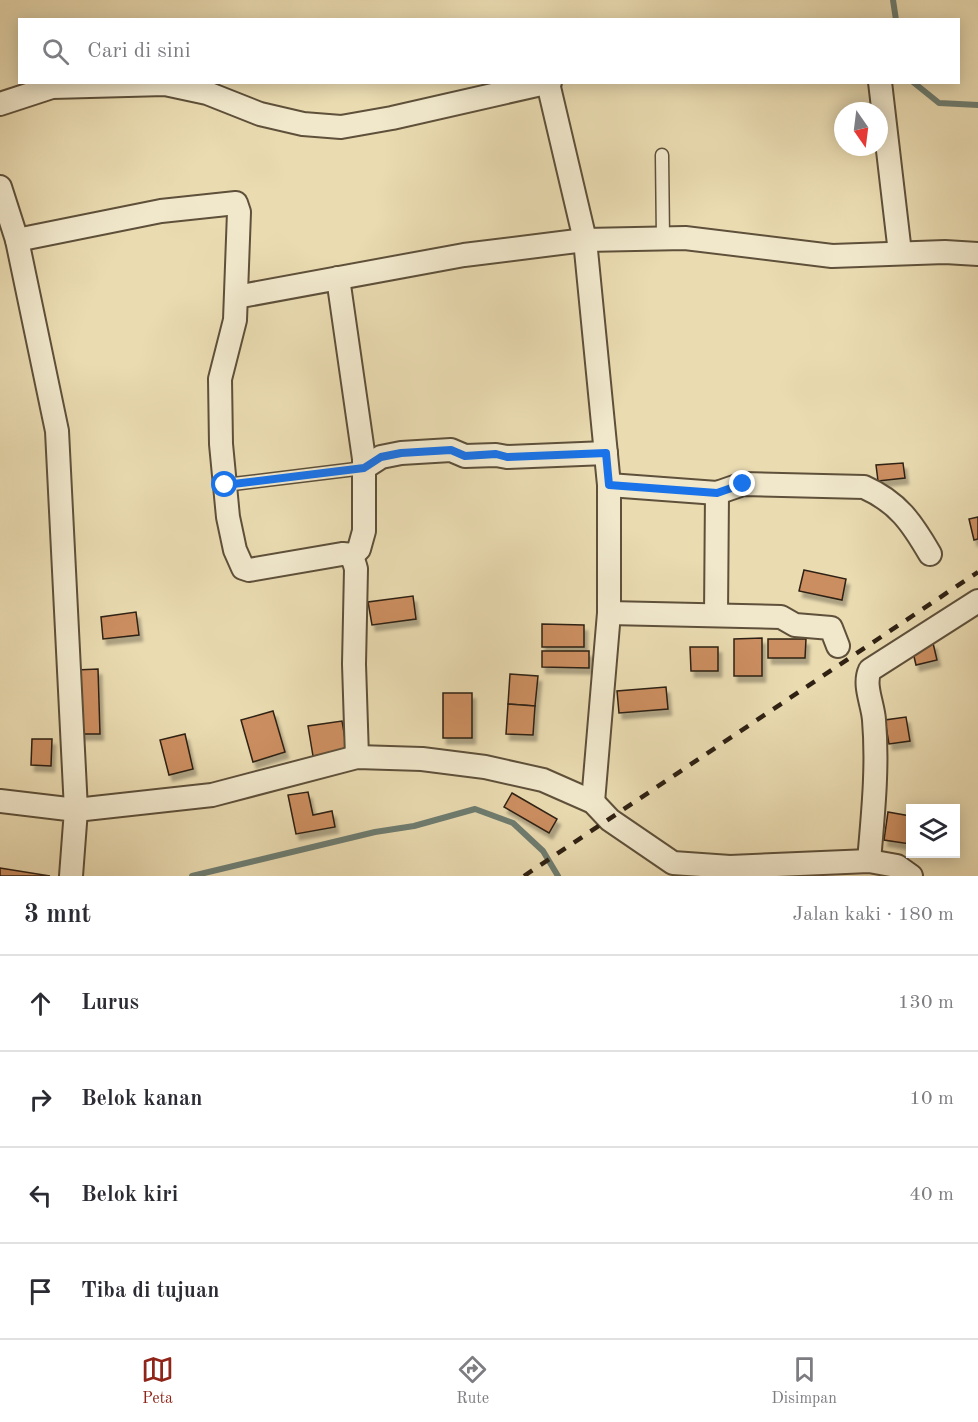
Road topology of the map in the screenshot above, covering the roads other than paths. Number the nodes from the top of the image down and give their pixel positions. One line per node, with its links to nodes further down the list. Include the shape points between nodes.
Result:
1 (165, 84): 3 (street, via 207,93 260,114 303,124 341,127)
2 (165, 84): 6 (street, via 52,87)
3 (545, 84)
4 (549, 84): 11 (street)
5 (880, 84): 12 (street)
6 (0, 104)
7 (662, 155): 9 (lane)
8 (0, 187): 10 (street)
9 (663, 239): 11 (street); 12 (street, via 685,238 832,256)
10 (17, 240): 15 (street, via 161,211 236,203 240,213); 30 (street, via 57,431)
11 (585, 240): 14 (street, via 464,255); 16 (street)
12 (900, 253): 13 (street)
13 (978, 254)
14 (338, 278): 15 (street); 17 (street)
15 (236, 297): 18 (street, via 235,320 220,379)
16 (606, 453): 17 (street, via 507,457 465,456 451,450 401,453 381,457); 19 (street)
17 (364, 468): 18 (lane); 22 (street, via 364,531)
18 (225, 485): 22 (street, via 235,550 243,568 342,554)
19 (609, 485): 20 (street); 24 (street)
20 (717, 493): 21 (street, via 743,484 864,487 893,503 913,525); 25 (street)
21 (930, 554)
22 (351, 557): 27 (street, via 356,569)
23 (978, 601): 31 (street, via 870,670 866,677 874,719 876,769)
24 (609, 614): 25 (street); 29 (street)
25 (717, 615): 26 (street, via 781,616 795,625 825,626 831,628)
26 (838, 646)
27 (357, 757): 29 (street, via 422,759 486,767 543,780); 30 (street, via 212,795)
28 (0, 801): 30 (street)
29 (593, 802): 32 (street, via 610,820 673,863)
30 (76, 810): 33 (street)
31 (869, 861): 32 (street); 34 (street, via 897,866)
32 (731, 871)
33 (71, 876)
34 (911, 876)

